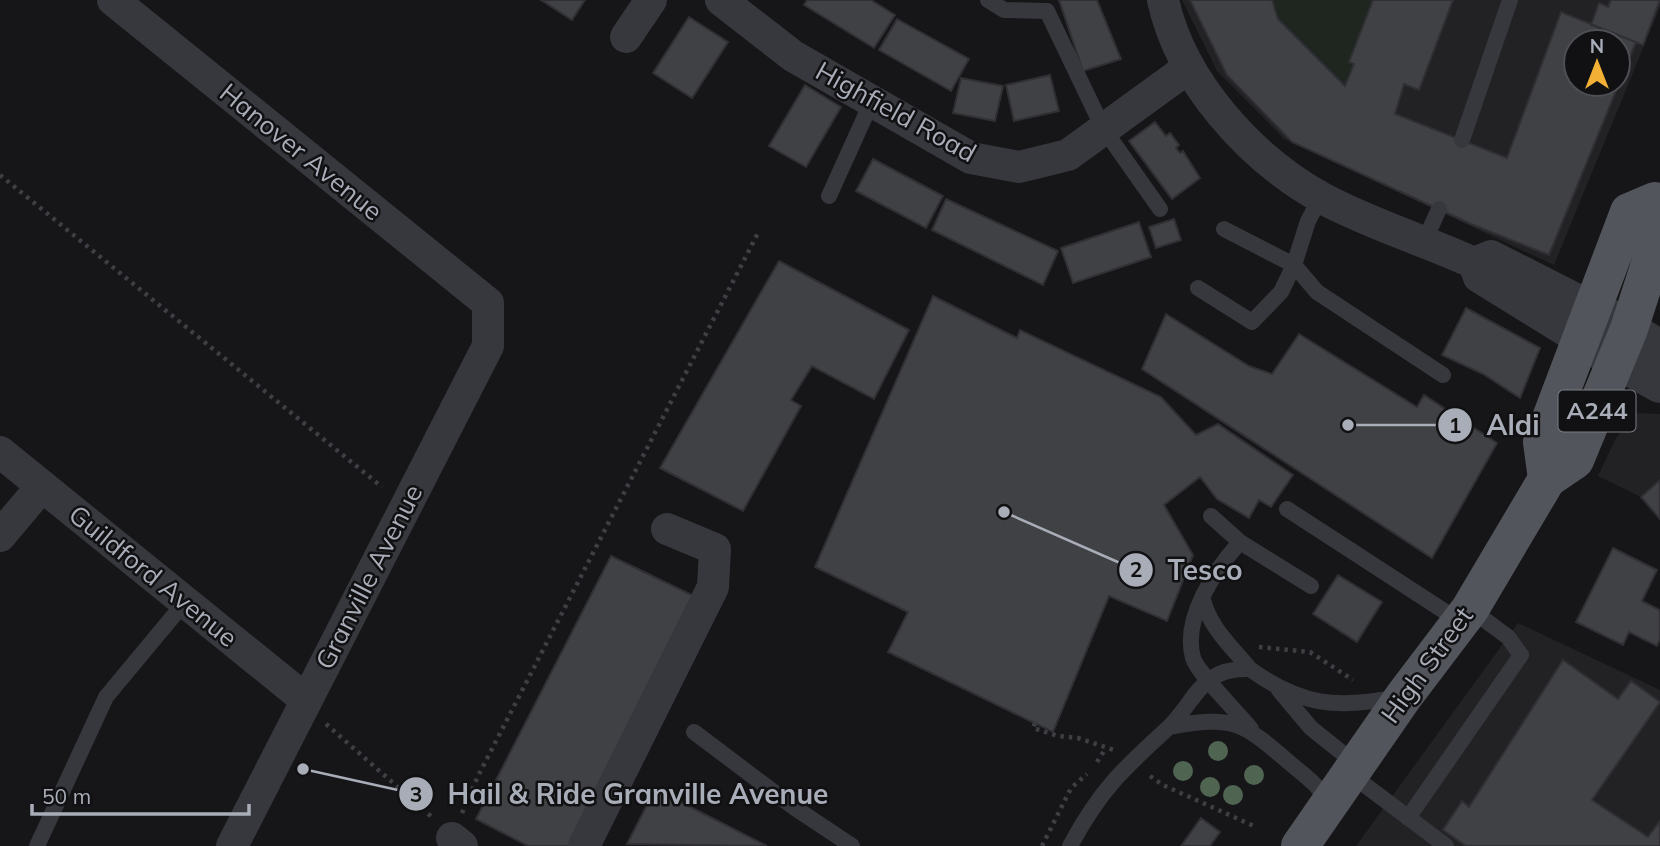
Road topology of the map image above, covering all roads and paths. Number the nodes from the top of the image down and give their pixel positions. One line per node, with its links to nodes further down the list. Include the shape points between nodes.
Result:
1 (113, 0): 23 (street, Hanover Avenue)
2 (651, 0): 7 (street)
3 (721, 0): 9 (street, Highfield Road, via 793,56)
4 (988, 0): 10 (lane, via 1004,10 1047,11)
5 (1163, 0): 8 (street)
6 (1510, 0): 11 (lane)
7 (626, 37)
8 (1188, 68): 10 (street, Highfield Road); 14 (street, via 1230,122 1271,163)
9 (872, 101): 10 (street, Highfield Road, via 971,158 1020,167 1068,155); 13 (lane)
10 (1103, 128): 15 (lane)
11 (1462, 140)
12 (0, 175): 33 (path, via 384,489)
13 (829, 195)
14 (1321, 197): 20 (street); 21 (lane)
15 (1160, 209)
16 (1439, 209): 20 (lane)
17 (1659, 210): 24 (main road, High Street / A244, via 1629,212); 25 (main road, High Street / A244)
18 (1224, 229): 21 (lane)
19 (759, 231): 56 (path, via 478,776)
20 (1425, 240): 24 (street, via 1474,263 1491,256)
21 (1294, 265): 22 (lane, via 1281,292 1252,322); 27 (lane, via 1317,292)
22 (1198, 288)
23 (488, 303): 33 (street, Granville Avenue, via 488,346)
24 (1587, 324): 25 (street); 30 (main road, High Street / A244, via 1542,442)
25 (1623, 344): 26 (street); 28 (street); 30 (main road, High Street / A244, via 1575,460)
26 (1660, 349)
27 (1443, 375)
28 (1660, 384)
29 (0, 452): 31 (street, Guildford Avenue)
30 (1547, 479): 41 (main road, High Street / A244)
31 (42, 486): 36 (street); 40 (street, Guildford Avenue)
32 (1287, 509): 41 (lane)
33 (402, 515): 46 (street, Granville Avenue)
34 (1211, 516): 37 (lane)
35 (667, 529): 59 (street, via 715,549 713,587)
36 (0, 536)
37 (1240, 542): 38 (lane); 39 (lane, via 1223,561)
38 (1311, 586)
39 (1203, 600): 42 (lane, via 1221,635); 43 (lane, via 1192,636 1194,660)
40 (185, 602): 46 (street, Guildford Avenue); 57 (lane, via 106,698)
41 (1465, 615): 45 (main road, High Street / A244); 54 (lane, via 1508,636 1521,655)
42 (1250, 669): 43 (lane, via 1226,671); 44 (lane)
43 (1209, 680): 47 (lane); 48 (lane)
44 (1279, 690): 45 (lane, via 1343,705); 52 (lane)
45 (1404, 696): 52 (main road, High Street / A244)
46 (305, 699): 56 (path, via 330,728); 58 (street, Granville Avenue)
47 (1169, 726): 48 (lane, via 1211,721); 51 (lane)
48 (1251, 729): 53 (lane, via 1312,781)
49 (694, 732): 60 (lane)
50 (1116, 750): 51 (path)
51 (1129, 761): 55 (path, via 1163,786); 61 (lane, via 1091,807)
52 (1353, 769): 53 (main road, High Street / A244); 54 (lane)
53 (1329, 805): 62 (main road, High Street / A244)
54 (1408, 818): 63 (lane)
55 (1256, 827)
56 (457, 842)
57 (37, 846)
58 (232, 846)
59 (584, 846)
60 (852, 846)
61 (1070, 846)
62 (1300, 846)
63 (1446, 846)

